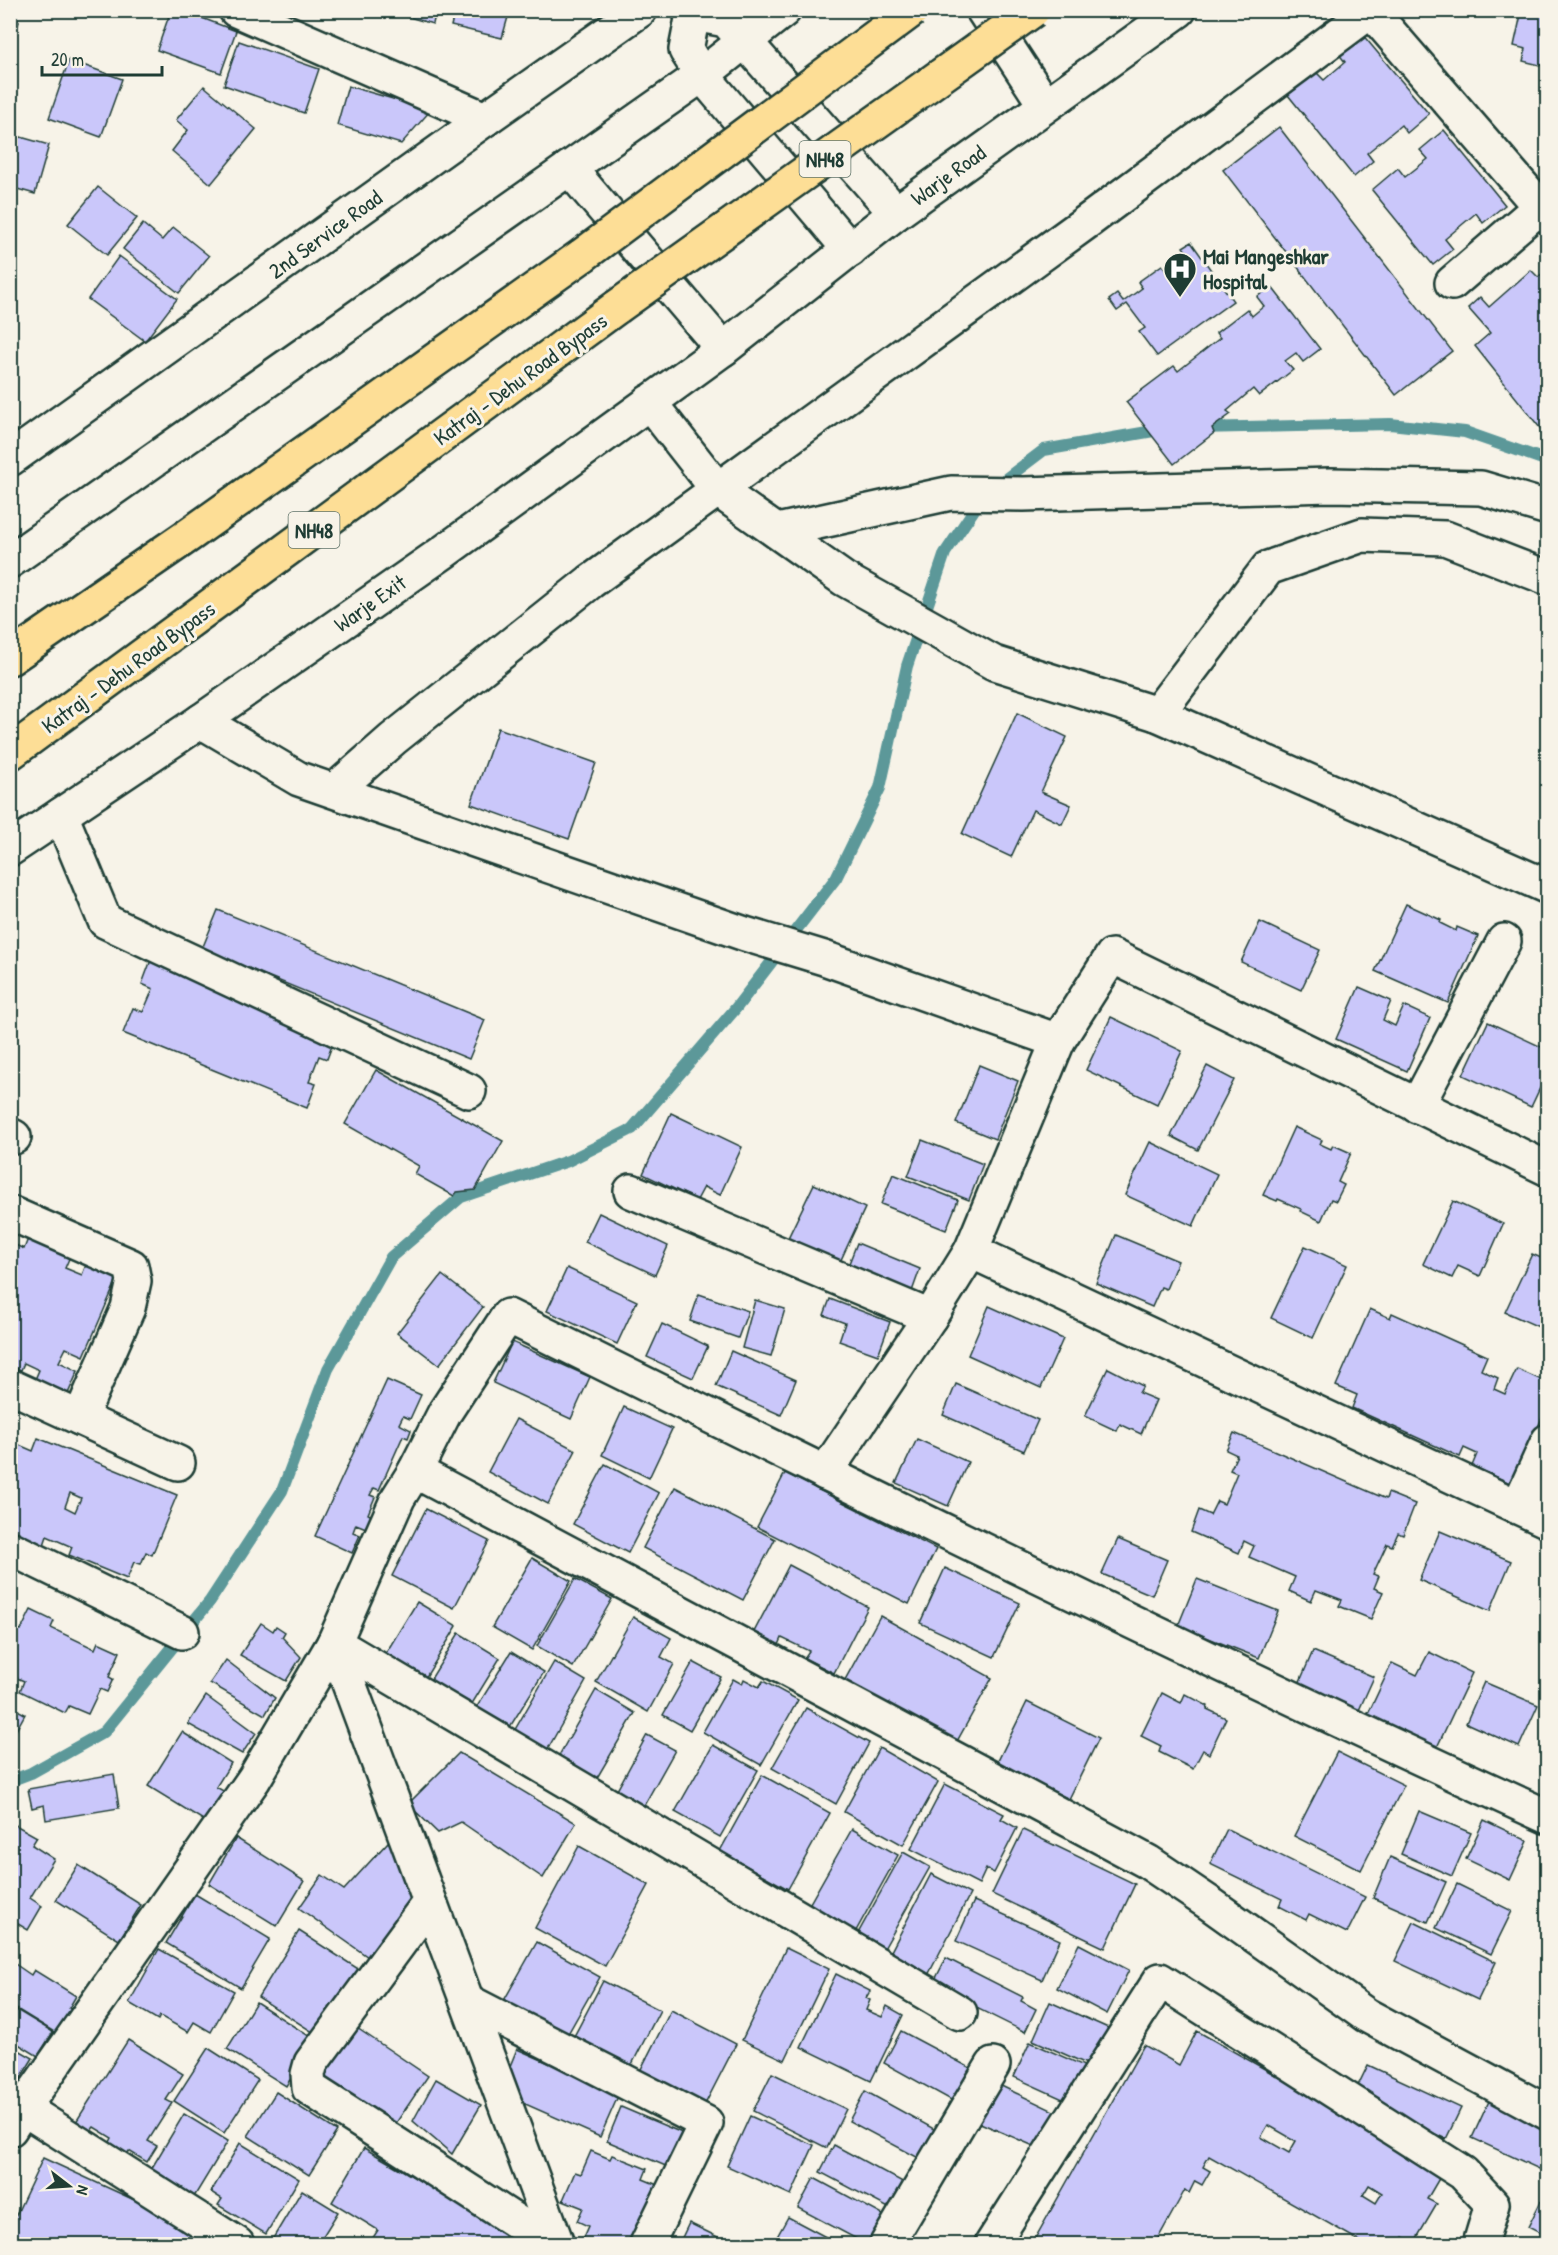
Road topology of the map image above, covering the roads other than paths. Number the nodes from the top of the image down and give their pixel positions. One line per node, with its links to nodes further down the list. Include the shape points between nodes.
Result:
1 (236, 10): 13 (street)
2 (640, 10): 13 (street, 2nd Service Road)
3 (784, 10): 10 (street)
4 (912, 10): 27 (highway, bridge, via 583,255)
5 (984, 10): 12 (street)
6 (1033, 10): 30 (highway, Katraj - Dehu Road Bypass / NH48, bridge, via 617,307)
7 (1179, 10): 12 (street, Warje Road)
8 (1371, 11): 15 (street); 22 (street)
9 (691, 12): 10 (street, via 726,20); 11 (street, via 686,50)
10 (745, 40): 11 (street); 16 (street)
11 (702, 75): 14 (street); 17 (street)
12 (1045, 105): 16 (street, Warje Road)
13 (486, 119): 21 (street, 2nd Service Road)
14 (569, 168): 19 (street); 25 (street)
15 (1544, 211): 18 (street)
16 (896, 213): 17 (street, Warje Road)
17 (850, 250): 19 (street, Warje Road)
18 (1452, 283)
19 (723, 349): 20 (street, Warje Exit)
20 (649, 402): 22 (street); 29 (street, Warje Exit)
21 (10, 459)
22 (718, 490): 24 (street); 31 (street, via 590,582)
23 (1548, 508): 24 (street, via 1481,488 1330,485 951,493)
24 (777, 531): 28 (street, via 844,579 994,663)
25 (10, 561)
26 (1548, 578): 28 (street, via 1445,538 1362,535 1278,564 1268,568)
27 (10, 658)
28 (1157, 714): 34 (street)
29 (201, 721): 31 (street, via 299,779); 32 (street, Warje Exit)
30 (10, 753)
31 (334, 790): 36 (street)
32 (61, 815): 33 (street, Warje Exit); 37 (street, via 105,921)
33 (10, 849)
34 (1548, 886)
35 (1504, 941): 38 (street)
36 (1058, 1041): 38 (street, via 1112,956); 42 (street)
37 (469, 1091)
38 (1417, 1106): 39 (street)
39 (1548, 1169)
40 (631, 1191): 43 (street)
41 (10, 1213): 45 (street, via 131,1266 134,1281 128,1308)
42 (971, 1251): 43 (street); 50 (street)
43 (930, 1317): 49 (street)
44 (10, 1386): 45 (street)
45 (80, 1418): 47 (street)
46 (1548, 1441): 50 (street)
47 (178, 1463)
48 (415, 1471): 49 (street, via 445,1412 508,1316); 54 (street, via 398,1498); 61 (street, via 1148,1862 1366,2015)
49 (825, 1473): 55 (street, via 1358,1730)
50 (1518, 1507): 51 (street)
51 (1548, 1521)
52 (10, 1548): 53 (street)
53 (182, 1632)
54 (334, 1643): 56 (street); 58 (street); 60 (street, via 254,1779)
55 (1548, 1817)
56 (429, 1903): 57 (street); 63 (street, via 311,2062 309,2088)
57 (469, 2002): 64 (street); 65 (street, via 706,2123)
58 (960, 2013)
59 (993, 2065): 66 (street)
60 (15, 2112): 62 (street)
61 (1548, 2113)
62 (237, 2244)
63 (551, 2244)
64 (557, 2244)
65 (647, 2244)
66 (887, 2244)
67 (992, 2244): 68 (street, via 1160,1980 1463,2173 1492,2204)
68 (1480, 2244)

